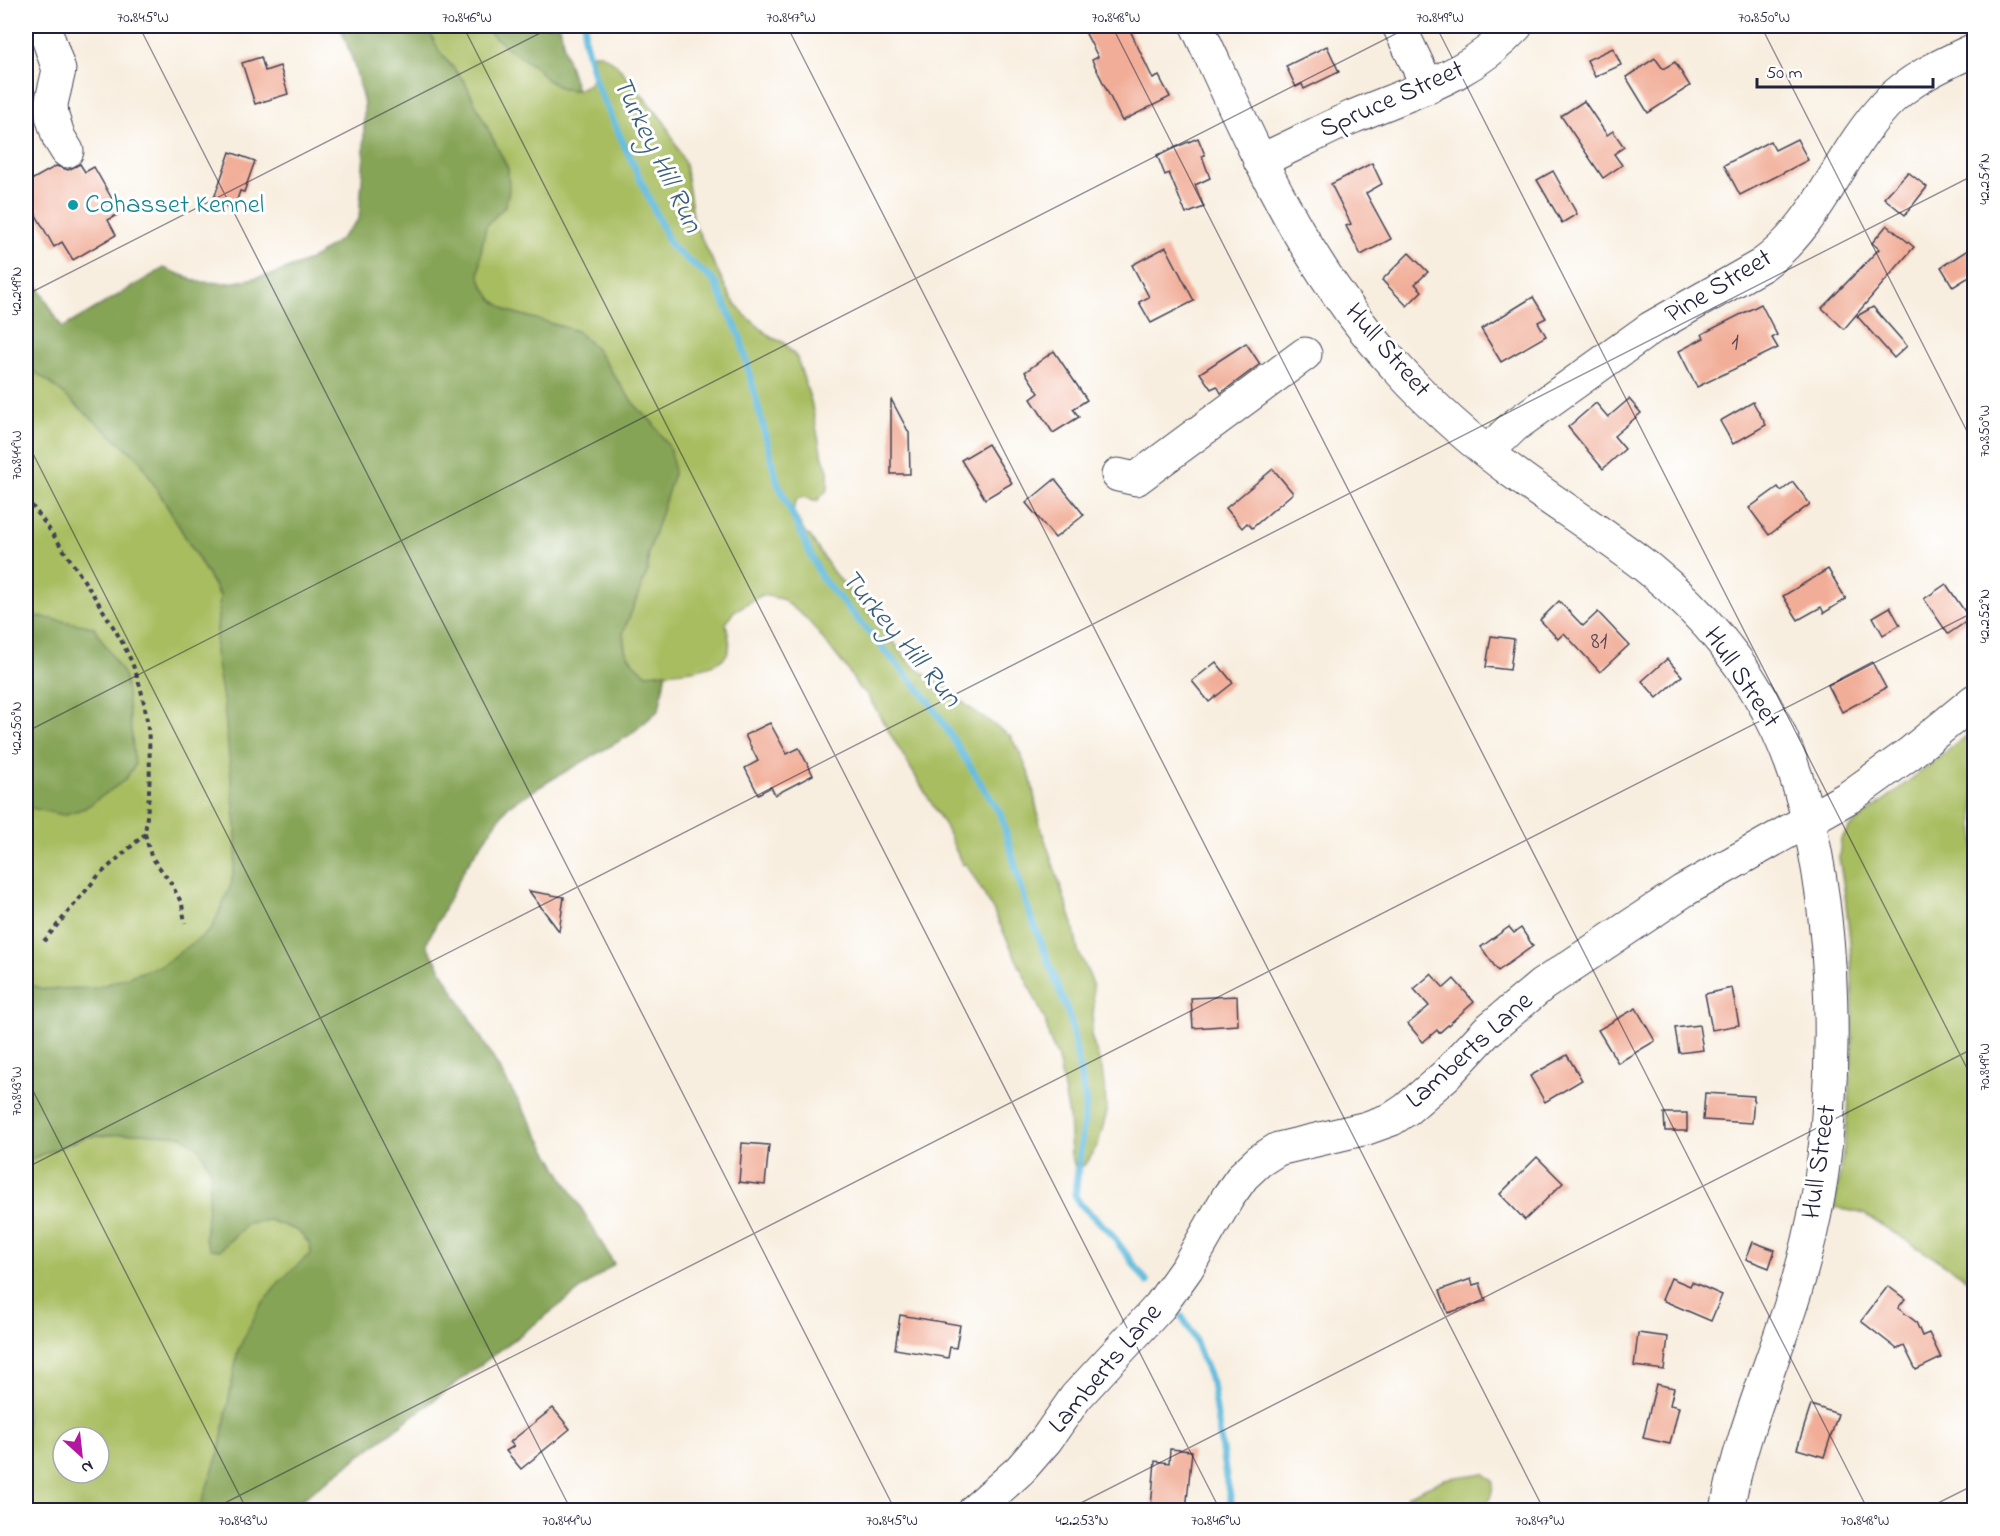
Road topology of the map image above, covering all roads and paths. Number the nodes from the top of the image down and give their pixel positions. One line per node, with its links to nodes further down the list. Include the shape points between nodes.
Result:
1 (1197, 26): 10 (street, Hull Street)
2 (1399, 26): 6 (street)
3 (1516, 26): 6 (street, Spruce Street, via 1478,60)
4 (46, 37): 8 (street, via 59,70)
5 (1974, 50): 12 (street, Pine Street, via 1930,72 1886,104 1859,138 1796,235 1774,256 1651,327 1514,426)
6 (1428, 87): 10 (street, Spruce Street)
7 (26, 91): 8 (street, via 47,107)
8 (52, 116): 9 (street)
9 (67, 151)
10 (1260, 161): 12 (street, Hull Street, via 1308,249 1363,328 1440,412)
11 (1305, 354): 13 (street, via 1136,479)
12 (1487, 452): 16 (street, Hull Street, via 1649,569 1705,622 1742,669 1770,715 1795,774)
13 (1118, 475)
14 (26, 498): 17 (path, via 74,564 132,663 150,743)
15 (1974, 701): 16 (street, Lamberts Lane, via 1869,784)
16 (1807, 820): 20 (street, Lamberts Lane, via 1657,906 1542,985 1487,1031 1439,1082 1392,1119 1278,1149 1259,1161 1227,1197 1188,1268 1160,1306 1076,1397 1026,1464); 21 (street, Hull Street, via 1820,884 1830,988 1826,1146 1804,1262 1745,1441)
17 (145, 834): 18 (path, via 151,856 182,904); 19 (path, via 98,876)
18 (185, 923)
19 (44, 941)
20 (975, 1510)
21 (1727, 1510)

